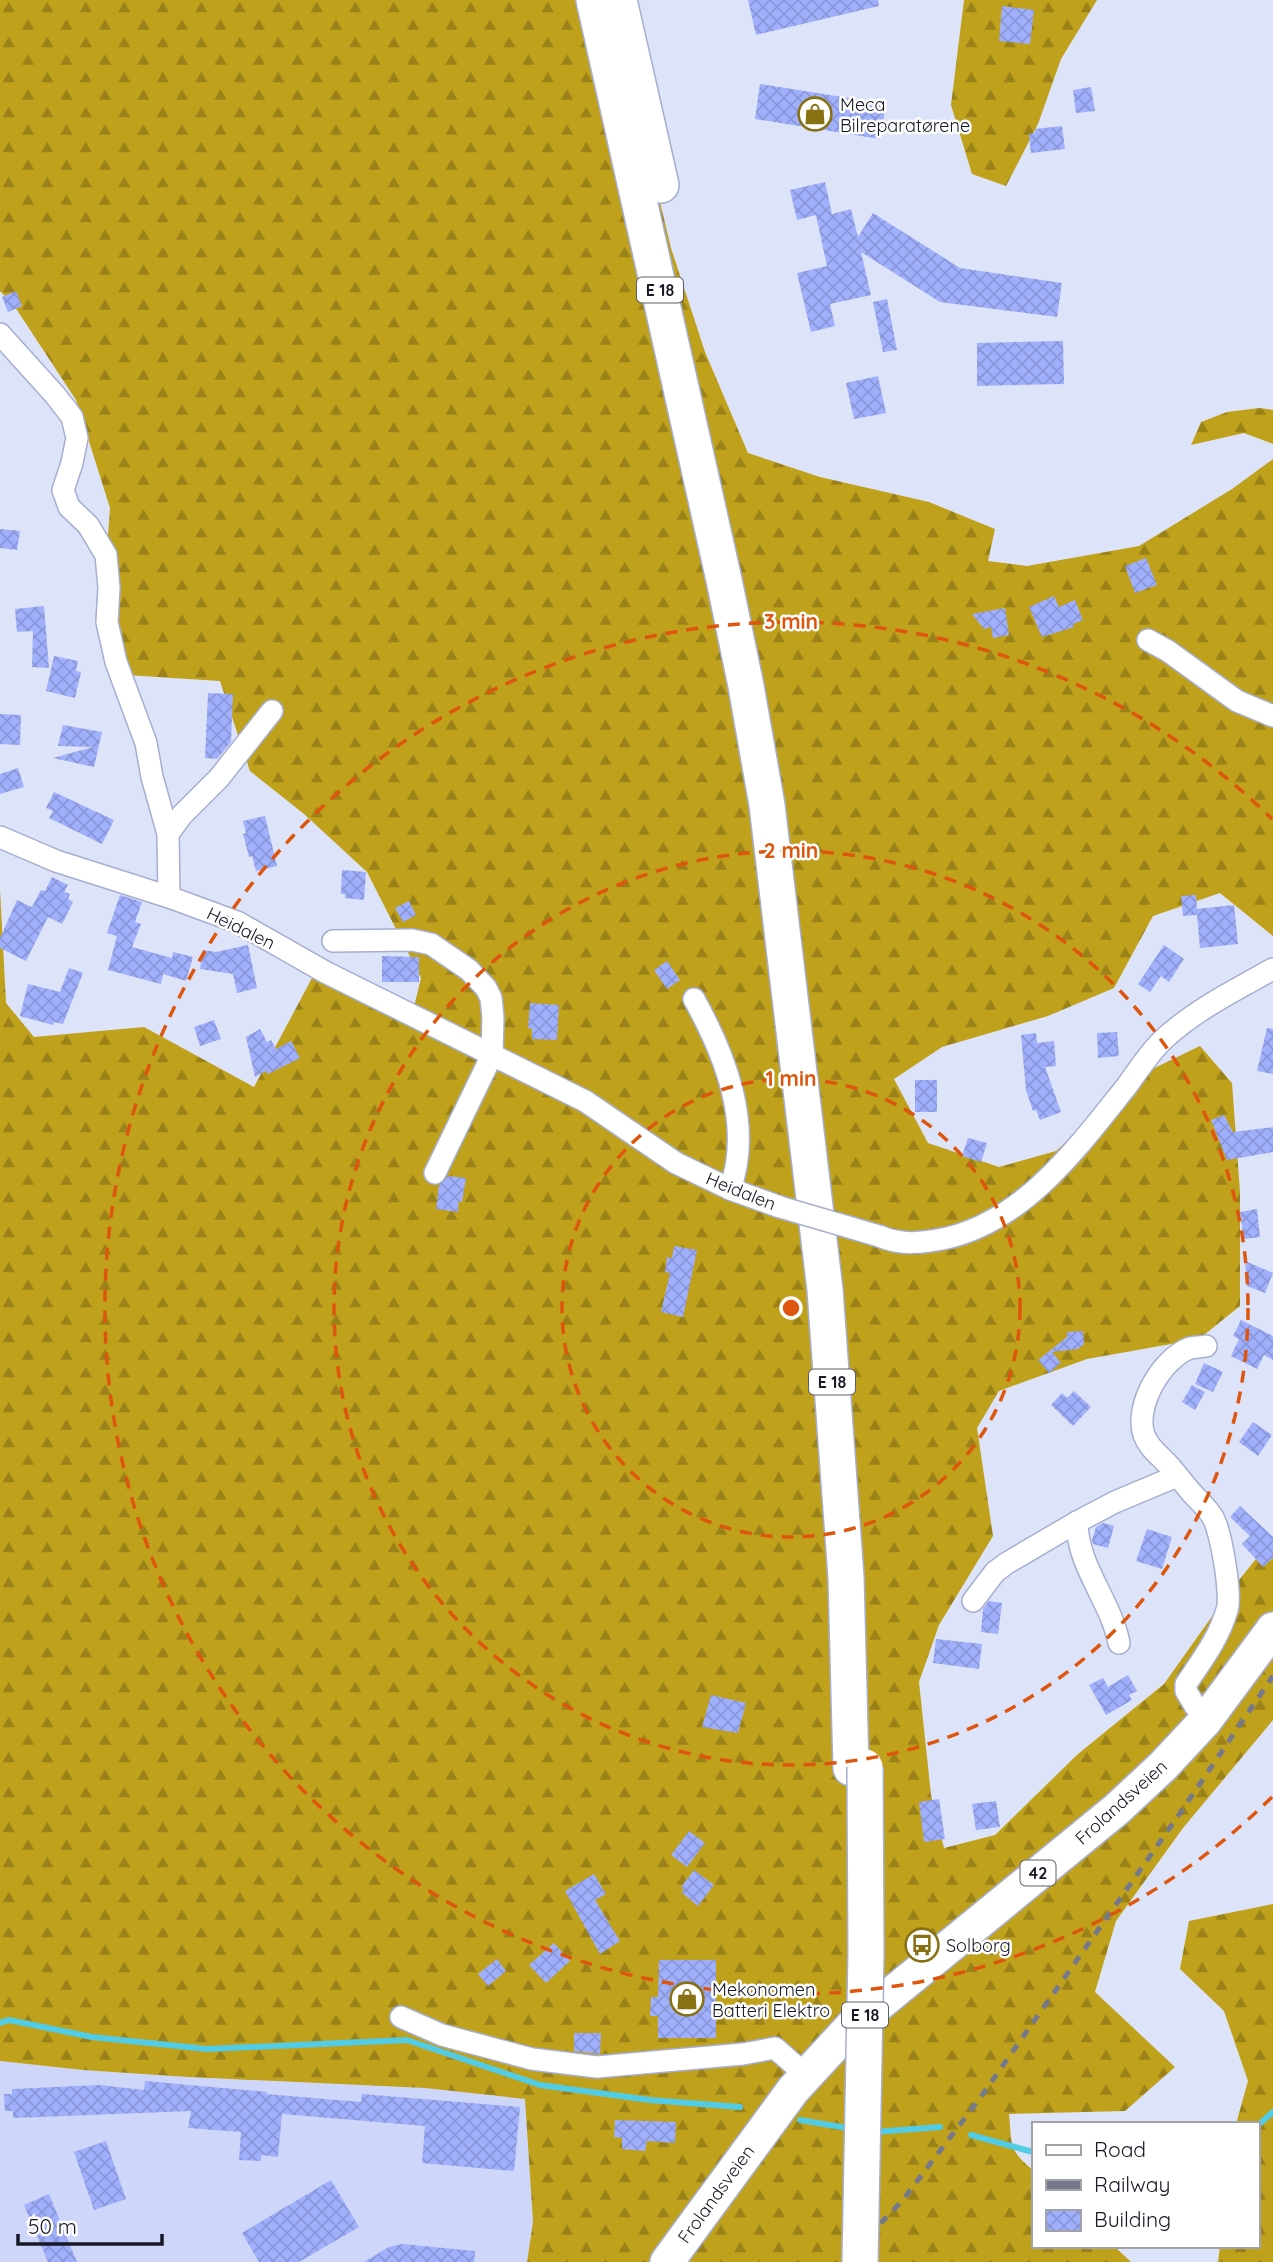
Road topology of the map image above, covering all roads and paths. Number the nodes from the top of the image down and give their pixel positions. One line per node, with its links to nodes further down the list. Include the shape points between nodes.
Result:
1 (594, 0): 23 (highway, E 18, via 724,580 767,805 825,1290)
2 (619, 0): 23 (highway, E 18, via 746,573 813,992 842,1289 860,1565 864,1676)
3 (0, 334): 7 (street, via 72,418 77,438 63,490 69,507 88,525 106,555 107,622 113,649 146,743)
4 (1148, 640): 6 (street, via 1237,701)
5 (272, 711): 7 (street)
6 (1273, 716)
7 (168, 834): 9 (street)
8 (0, 837): 9 (street, Heidalen, via 56,861)
9 (169, 897): 13 (street, Heidalen, via 237,922 325,972)
10 (333, 941): 13 (street, via 431,944 469,970 491,998)
11 (1273, 968): 15 (street, Heidalen, bridge, via 1164,1038 1049,1177 990,1222 967,1233 922,1244 894,1242)
12 (694, 999): 15 (street, via 726,1069 739,1124)
13 (492, 1055): 14 (street); 15 (street, Heidalen, via 585,1101 676,1163)
14 (435, 1173)
15 (730, 1189)
16 (1206, 1346): 17 (street, via 1190,1348 1171,1360 1155,1378 1144,1404 1145,1437)
17 (1177, 1476): 18 (street); 22 (street, via 1213,1517 1227,1580 1228,1606 1217,1637 1186,1684)
18 (1077, 1522): 19 (street, via 995,1572); 21 (street, via 1080,1544)
19 (973, 1601)
20 (1273, 1629): 25 (main road, Frolandsveien / 42, via 1205,1721 1163,1766 851,2027)
21 (1119, 1643)
22 (1195, 1706)
23 (858, 1768): 27 (highway, E 18); 28 (highway, E 18, bridge, via 866,1953)
24 (401, 2017): 25 (street, via 442,2035 532,2059 597,2067 775,2048)
25 (806, 2075): 26 (main road, Frolandsveien / 42)
26 (667, 2262)
27 (846, 2262)
28 (860, 2262)

